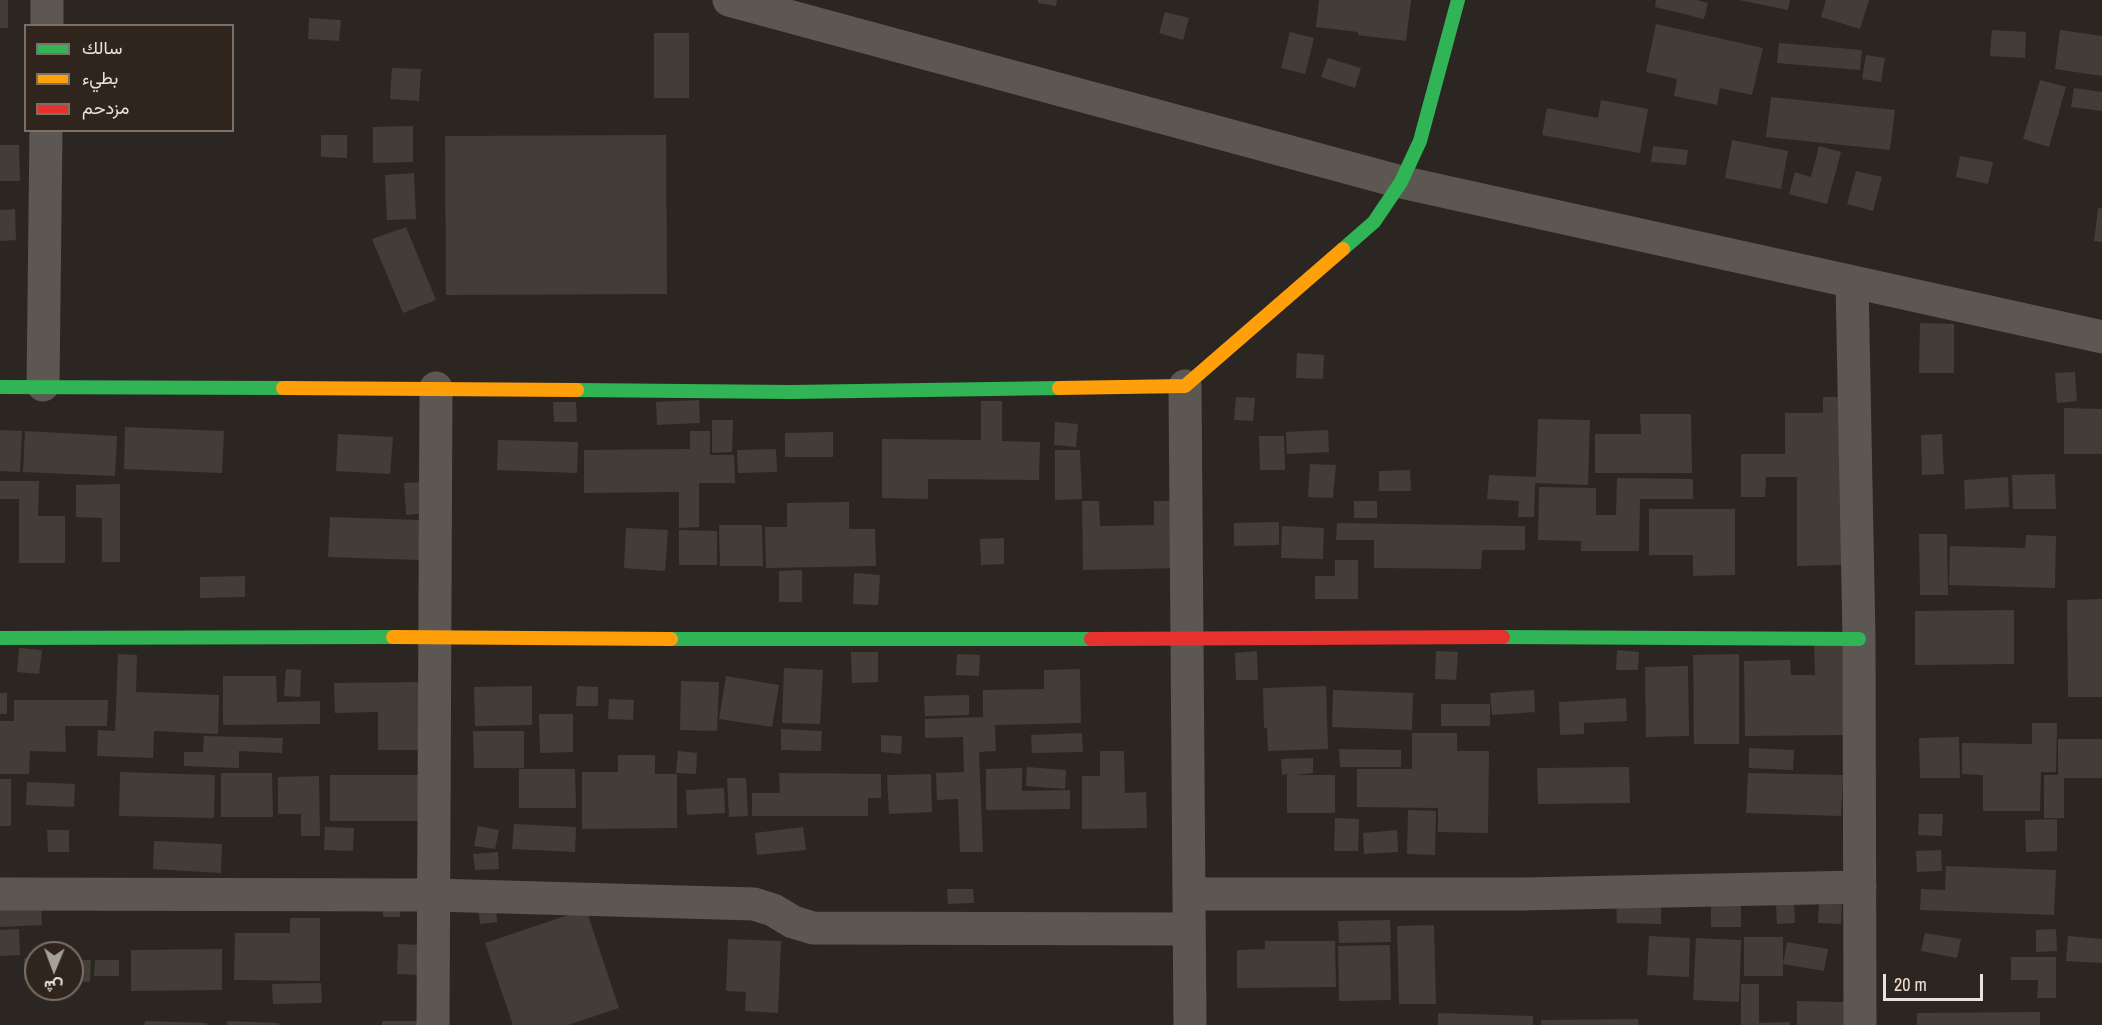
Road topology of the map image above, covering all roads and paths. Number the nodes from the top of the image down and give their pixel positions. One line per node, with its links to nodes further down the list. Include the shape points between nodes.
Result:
1 (47, 0): 4 (street)
2 (729, 0): 6 (street)
3 (1458, 0): 6 (street, via 1420,141)
4 (47, 24)
5 (46, 132): 9 (street)
6 (1401, 182): 7 (street); 10 (street, via 1374,222)
7 (1852, 282): 8 (street); 16 (street)
8 (2102, 337)
9 (43, 386): 11 (street); 12 (street)
10 (1185, 386): 12 (street, via 791,392); 15 (street)
11 (0, 387)
12 (436, 388): 13 (street)
13 (435, 637): 14 (street); 15 (street); 20 (street)
14 (0, 638)
15 (1187, 639): 16 (street); 19 (street)
16 (1859, 639): 17 (street)
17 (1860, 887): 19 (street, via 1522,894); 24 (street)
18 (0, 894): 20 (street)
19 (1189, 894): 21 (street)
20 (434, 895): 21 (street, via 754,904 813,928); 22 (street)
21 (1189, 929): 23 (street)
22 (433, 1025)
23 (1190, 1025)
24 (1860, 1025)

